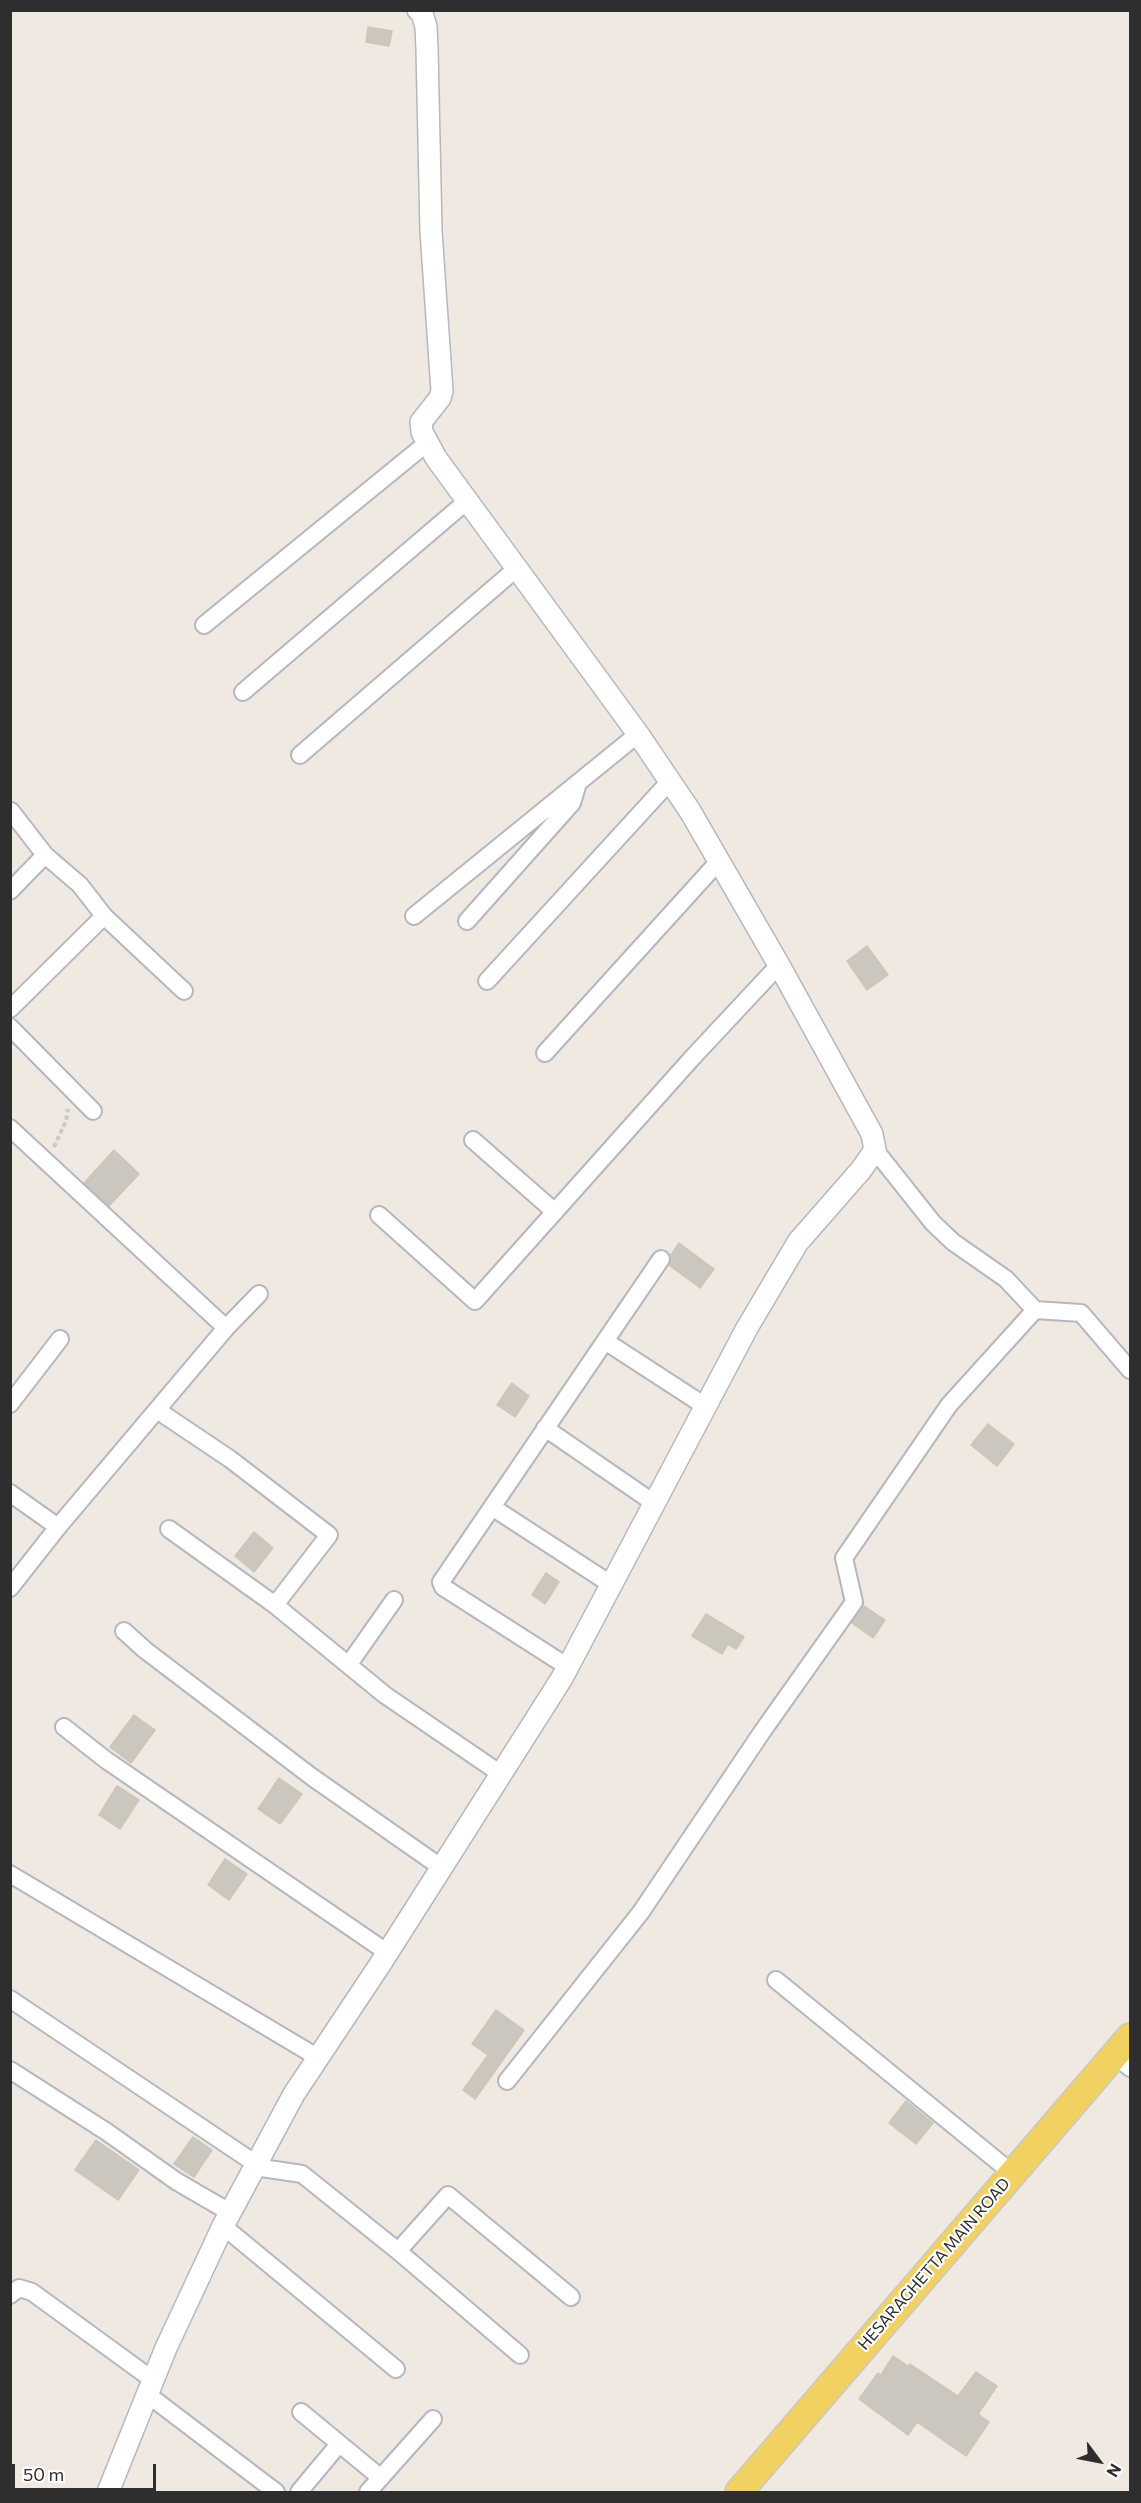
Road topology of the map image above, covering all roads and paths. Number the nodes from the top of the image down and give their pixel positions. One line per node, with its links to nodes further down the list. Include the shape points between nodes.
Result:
1 (421, 11): 2 (street, via 427,49 431,231 442,391 421,422)
2 (427, 443): 3 (street); 5 (street)
3 (467, 501): 4 (street); 6 (street)
4 (517, 568): 7 (street); 8 (street)
5 (204, 625)
6 (243, 692)
7 (638, 734): 9 (street); 10 (street)
8 (300, 755)
9 (670, 781): 13 (street); 19 (street)
10 (578, 782): 16 (street); 17 (street, via 572,803)
11 (11, 811): 12 (street)
12 (45, 855): 14 (street); 15 (street, via 80,885)
13 (719, 861): 18 (street); 23 (street)
14 (10, 891)
15 (104, 916): 20 (street); 21 (street)
16 (414, 916)
17 (467, 921)
18 (780, 965): 28 (street, via 872,1134); 30 (street)
19 (487, 981)
20 (184, 991)
21 (10, 1009)
22 (10, 1027): 24 (street)
23 (545, 1053)
24 (70, 1088): 25 (street); 29 (path, via 66,1121)
25 (93, 1111)
26 (10, 1128): 29 (street)
27 (473, 1140): 30 (street)
28 (874, 1150): 34 (street, via 933,1224 1006,1279); 40 (street, via 798,1242)
29 (46, 1162): 35 (street)
30 (555, 1212): 31 (street, via 475,1301)
31 (379, 1215)
32 (661, 1259): 37 (street)
33 (259, 1294): 35 (street)
34 (1035, 1310): 38 (street, via 1081,1313); 65 (street, via 949,1405 857,1539 844,1558 854,1602 641,1912)
35 (226, 1328): 41 (street)
36 (60, 1339): 39 (street)
37 (605, 1341): 40 (street); 42 (street)
38 (1131, 1370)
39 (10, 1404)
40 (705, 1406): 44 (street)
41 (156, 1410): 46 (street); 51 (street, via 230,1459 329,1534)
42 (545, 1428): 44 (street); 45 (street)
43 (10, 1492): 46 (street)
44 (654, 1503): 48 (street)
45 (492, 1507): 48 (street); 54 (street, via 442,1586)
46 (58, 1527): 49 (street)
47 (169, 1529): 51 (street)
48 (612, 1585): 54 (street)
49 (10, 1588)
50 (394, 1600): 53 (street)
51 (275, 1605): 53 (street)
52 (124, 1631): 57 (street, via 312,1778)
53 (349, 1664): 56 (street, via 385,1695)
54 (568, 1667): 56 (street)
55 (64, 1727): 59 (street, via 106,1760)
56 (501, 1774): 57 (street)
57 (442, 1868): 59 (street)
58 (10, 1874): 63 (street)
59 (388, 1953): 63 (street)
60 (776, 1980): 67 (street)
61 (10, 1999): 66 (street)
62 (1125, 2053): 67 (main road, HESARAGHETTA MAIN ROAD)
63 (317, 2057): 66 (street)
64 (10, 2070): 68 (street, via 107,2132)
65 (507, 2081)
66 (256, 2165): 68 (street); 69 (street, via 302,2174)
67 (1012, 2173): 83 (main road, HESARAGHETTA MAIN ROAD)
68 (227, 2220): 73 (street); 74 (street)
69 (398, 2251): 71 (street, via 448,2194); 72 (street)
70 (10, 2295): 74 (street, via 19,2288 33,2292)
71 (571, 2297)
72 (520, 2355)
73 (396, 2369)
74 (150, 2386): 79 (street); 80 (street)
75 (301, 2412): 77 (street)
76 (433, 2419): 78 (street)
77 (339, 2444): 78 (street); 81 (street)
78 (381, 2478): 82 (street)
79 (113, 2490)
80 (276, 2493)
81 (298, 2493)
82 (368, 2493)
83 (739, 2493)

